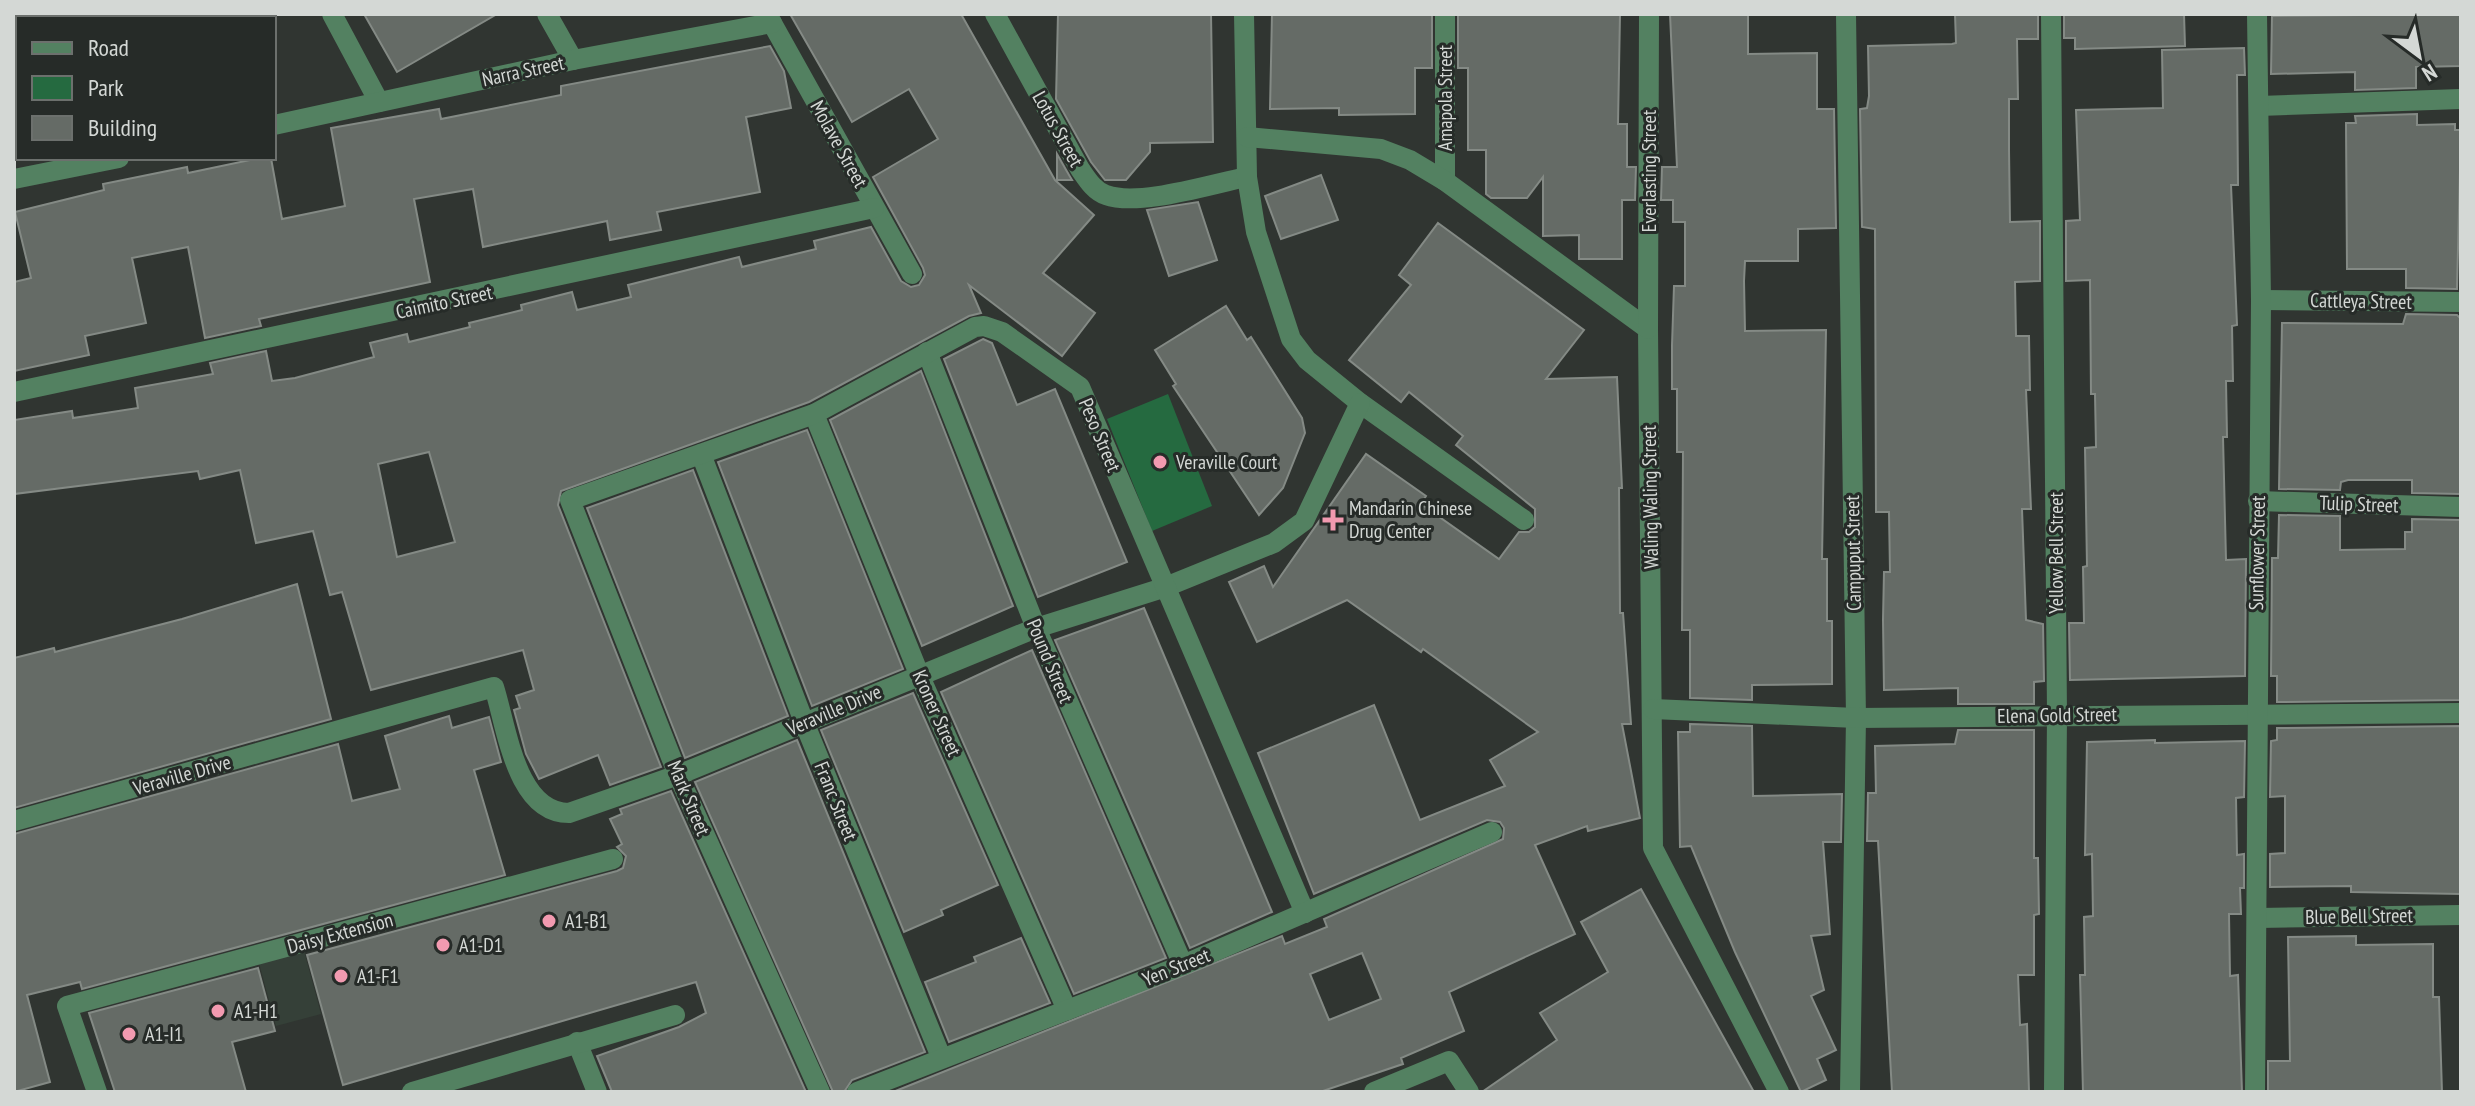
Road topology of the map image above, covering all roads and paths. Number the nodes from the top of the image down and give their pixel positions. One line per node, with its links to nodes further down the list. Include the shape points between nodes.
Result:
1 (332, 14): 13 (street)
2 (547, 14): 11 (street)
3 (995, 14): 18 (street, Lotus Street, via 1095,188 1121,198 1139,197)
4 (1244, 14): 16 (street)
5 (1445, 14): 20 (street, Amapola Street)
6 (1649, 14): 25 (street, Everlasting Street)
7 (1846, 14): 42 (street, Campuput Street)
8 (2051, 14): 40 (street, Yellow Bell Street)
9 (2257, 14): 14 (street, Sunflower Street)
10 (770, 18): 11 (street, Narra Street); 21 (street, Molave Street)
11 (573, 60): 13 (street, Narra Street)
12 (2461, 99): 14 (street)
13 (379, 102): 15 (street, Narra Street)
14 (2259, 106): 23 (street, Sunflower Street)
15 (276, 125)
16 (1247, 137): 18 (street); 20 (street, via 1381,149)
17 (109, 160): 19 (street)
18 (1247, 177): 28 (street, via 1256,232 1291,339 1307,360)
19 (14, 179)
20 (1445, 181): 25 (street)
21 (874, 208): 22 (street, Molave Street); 27 (street, Caimito Street)
22 (912, 274)
23 (2261, 300): 24 (street, Cattleya Street); 32 (street, Sunflower Street)
24 (2461, 302)
25 (1648, 329): 38 (street, Waling Waling Street)
26 (927, 352): 29 (street, Peso Street); 35 (street, Peso Street, via 984,326 1002,332 1073,380); 36 (street, Pound Street)
27 (14, 392)
28 (1360, 403): 34 (street); 35 (street, Veraville Drive, via 1304,521 1274,543)
29 (814, 414): 30 (street, Peso Street); 37 (street, Kroner Street)
30 (701, 454): 31 (street, Peso Street); 43 (street, Franc Street)
31 (570, 500): 44 (street, Mark Street)
32 (2258, 501): 33 (street, Tulip Street); 41 (street, Sunflower Street)
33 (2461, 507)
34 (1524, 520)
35 (1163, 588): 36 (street, Veraville Drive); 48 (street, Peso Street)
36 (1036, 628): 37 (street, Veraville Drive); 51 (street, Pound Street)
37 (919, 674): 43 (street, Veraville Drive); 52 (street, Kroner Street)
38 (1653, 709): 42 (street, Elena Gold Street); 63 (street, Waling Waling Street, via 1653,848)
39 (2461, 713): 41 (street, Elena Gold Street)
40 (2057, 714): 41 (street, Elena Gold Street); 42 (street, Elena Gold Street); 65 (street, Yellow Bell Street)
41 (2255, 714): 50 (street, Sunflower Street)
42 (1856, 718): 64 (street, Campuput Street)
43 (804, 722): 44 (street, Veraville Drive); 55 (street, Franc Street)
44 (678, 775): 45 (street, Veraville Drive, via 569,813 543,807 525,787 494,687); 59 (street, Mark Street)
45 (14, 821)
46 (1492, 832): 48 (street, Yen Street)
47 (613, 859): 56 (street, Daisy Extension, via 67,1006)
48 (1305, 913): 51 (street, Yen Street)
49 (2461, 915): 50 (street, Blue Bell Street)
50 (2258, 918): 66 (street, Sunflower Street)
51 (1183, 965): 52 (street, Yen Street)
52 (1067, 1010): 55 (street, Yen Street)
53 (675, 1015): 54 (street)
54 (577, 1042): 57 (street); 58 (street)
55 (941, 1057): 60 (street, Yen Street)
56 (97, 1092)
57 (412, 1092)
58 (597, 1092)
59 (820, 1092)
60 (857, 1092)
61 (1374, 1092): 62 (street, via 1449,1061)
62 (1469, 1092)
63 (1779, 1092)
64 (1850, 1092)
65 (2054, 1092)
66 (2255, 1092)

